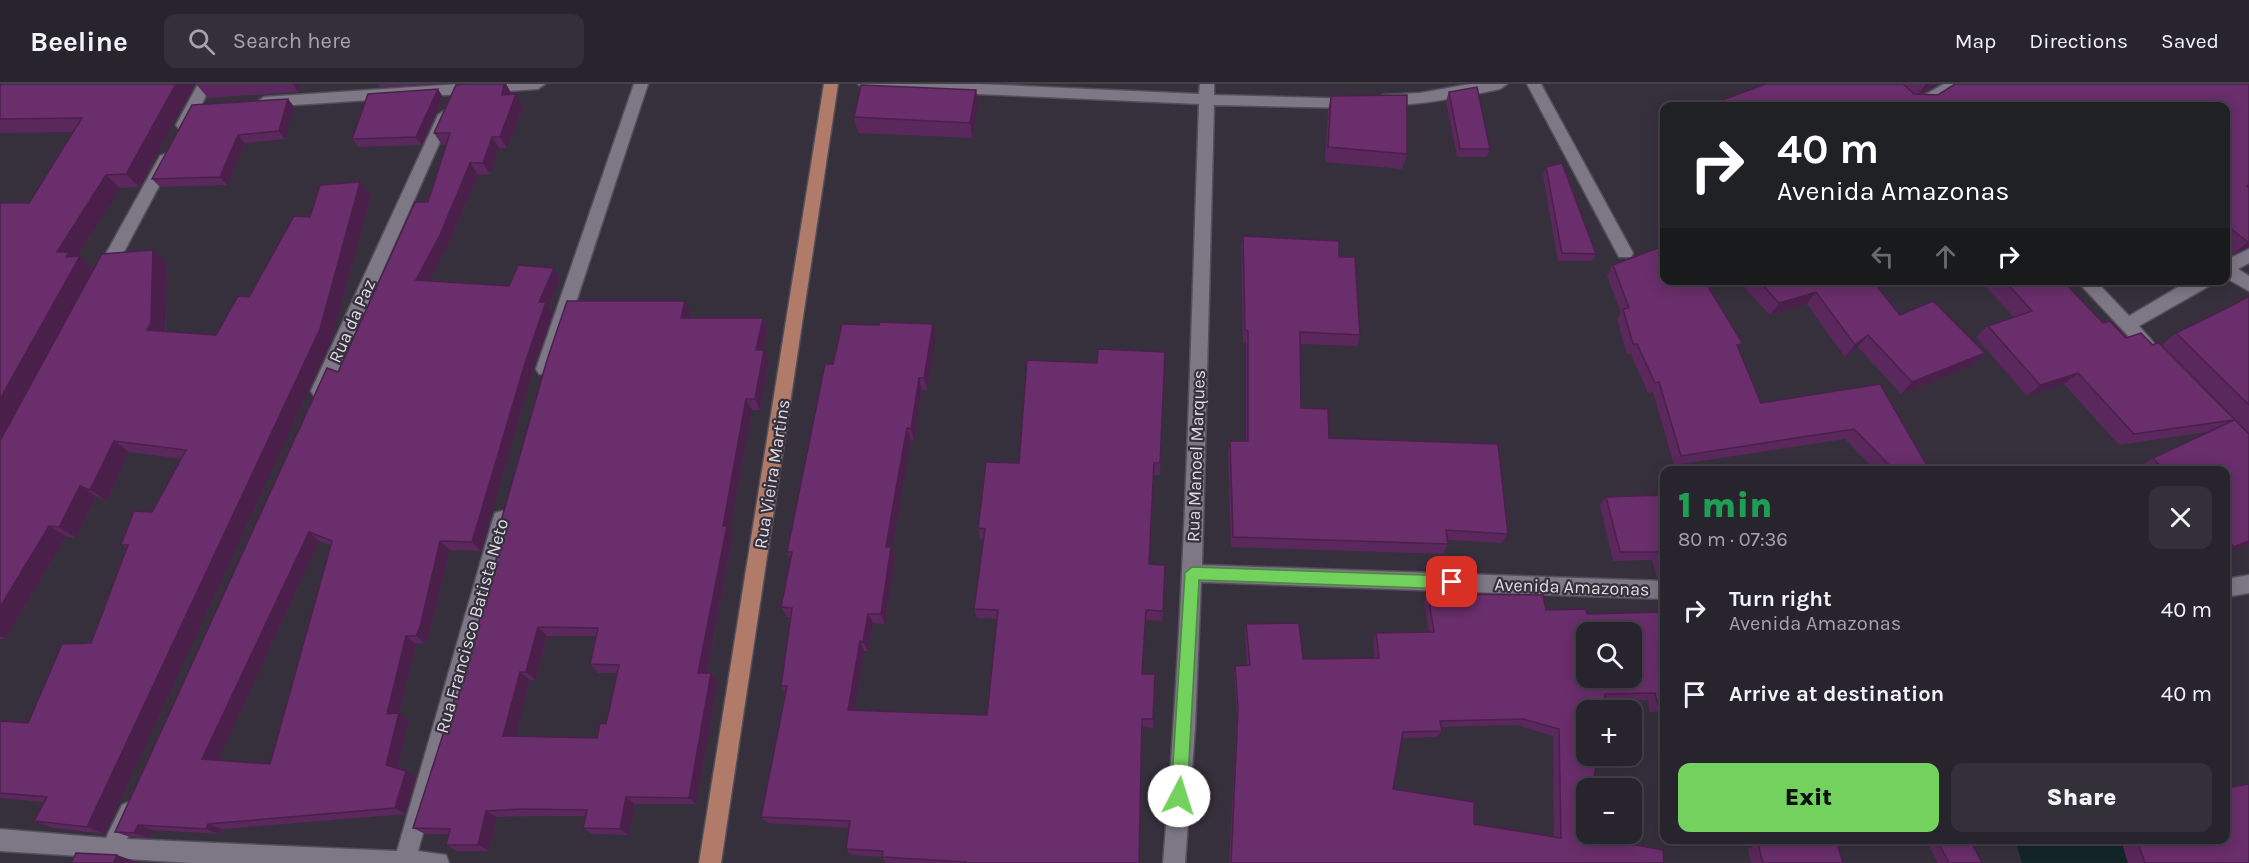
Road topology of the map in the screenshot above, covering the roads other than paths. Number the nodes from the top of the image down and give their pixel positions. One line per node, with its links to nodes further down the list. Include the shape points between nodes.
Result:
1 (205, 84): 17 (street, via 200,106 174,143)
2 (538, 84): 9 (street)
3 (641, 84): 23 (street)
4 (831, 84): 35 (main road, Rua Vieira Martins)
5 (865, 84): 10 (street)
6 (1500, 84): 10 (street, via 1420,98 1328,104)
7 (1534, 84): 13 (street)
8 (1956, 84): 12 (street)
9 (457, 89): 11 (street); 24 (street, Rua da Paz)
10 (1207, 91): 26 (street, Rua Manoel Marques)
11 (254, 102)
12 (1917, 102)
13 (1626, 253)
14 (2249, 255): 15 (street)
15 (2230, 266)
16 (2230, 271): 20 (street)
17 (98, 285)
18 (2089, 285): 21 (street)
19 (2196, 285): 21 (street)
20 (2249, 285)
21 (2127, 325): 22 (street)
22 (2166, 364)
23 (541, 382)
24 (314, 404)
25 (506, 507): 33 (street, Rua Francisco Batista Neto)
26 (1192, 573): 29 (street, Avenida Amazonas); 36 (street, Rua Manoel Marques, via 1185,729)
27 (2249, 584): 28 (street)
28 (2230, 587)
29 (1660, 590)
30 (137, 794): 32 (street)
31 (0, 840): 32 (street)
32 (112, 849): 33 (street)
33 (405, 861): 34 (street)
34 (438, 863)
35 (710, 863)
36 (1173, 863)

